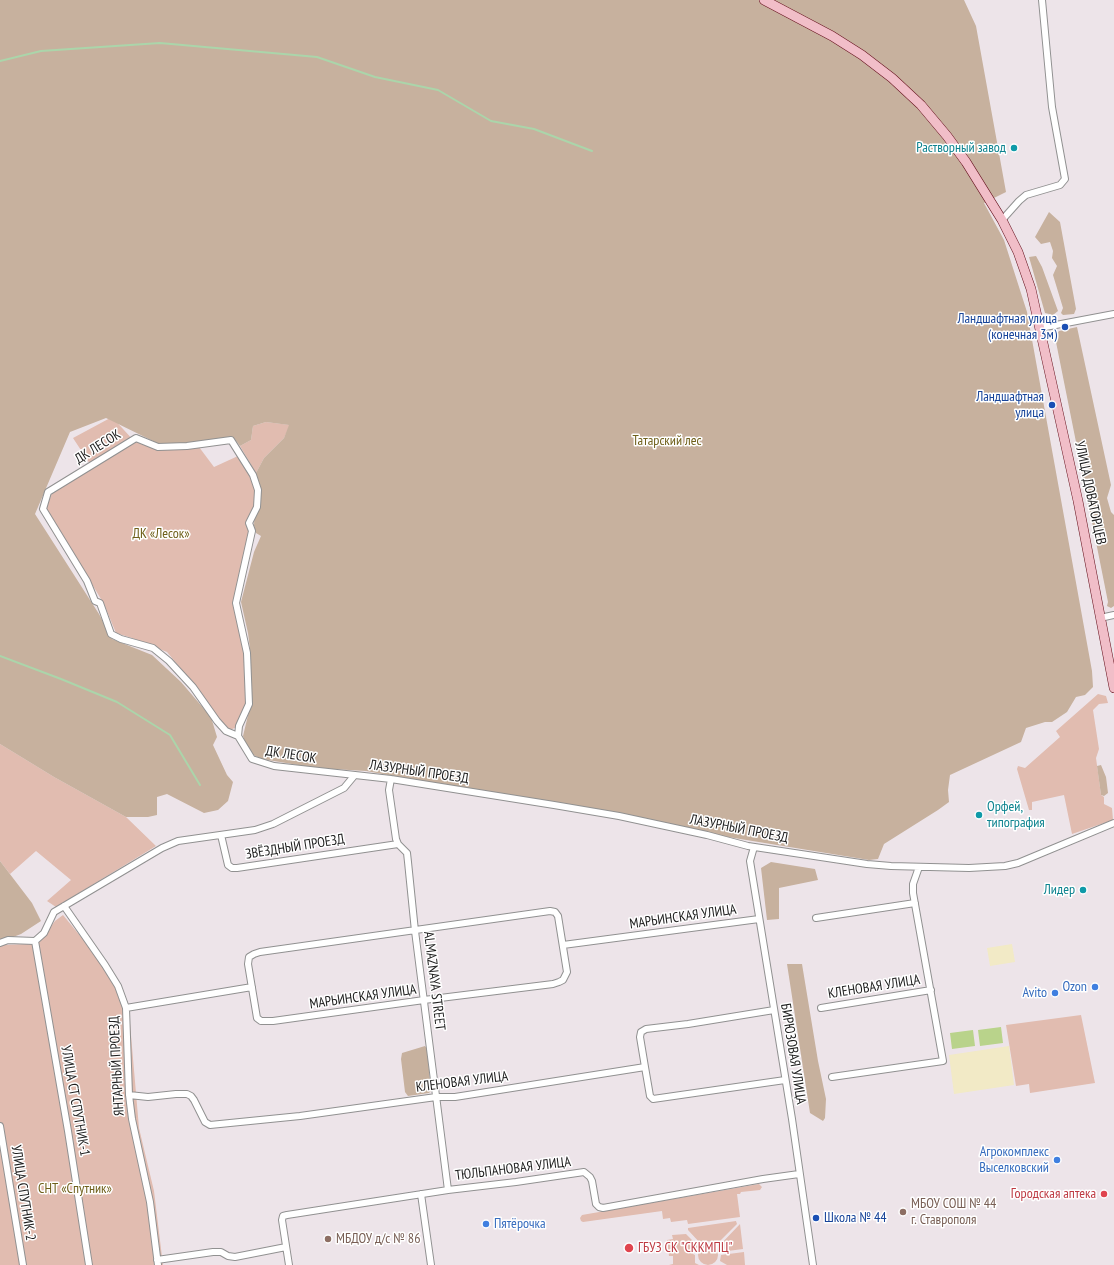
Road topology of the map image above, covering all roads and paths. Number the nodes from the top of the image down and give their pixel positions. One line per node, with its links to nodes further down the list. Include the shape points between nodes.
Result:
1 (764, 0): 3 (main road, УЛИЦА ДОВАТОРЦЕВ, via 832,36 892,78 921,105 947,136)
2 (1042, 0): 3 (street, via 1052,107 1065,179 1060,185 1026,195)
3 (1002, 220): 5 (main road, УЛИЦА ДОВАТОРЦЕВ, via 1018,252 1031,289)
4 (1114, 314): 5 (street)
5 (1040, 328): 7 (main road, УЛИЦА ДОВАТОРЦЕВ, via 1078,501)
6 (1114, 615): 7 (street)
7 (1100, 618): 8 (main road, УЛИЦА ДОВАТОРЦЕВ)
8 (1114, 688)
9 (238, 736): 9 (street, ДК ЛЕСОК, via 226,731 193,687 153,648 111,634 100,603 95,601 87,581 43,509 48,492 136,438 158,447 231,440 253,476 258,490 257,507 249,522 252,531 236,603 247,653 250,704 239,726); 10 (street, ДК ЛЕСОК, via 252,760 274,766)
10 (354, 776): 11 (street, ЛАЗУРНЫЙ ПРОЕЗД); 13 (street, ЗВЁЗДНЫЙ ПРОЕЗД, via 344,788 273,824 255,830)
11 (391, 779): 14 (street, ALMAZNAYA STREET, via 389,790); 15 (street, ЛАЗУРНЫЙ ПРОЕЗД, via 619,816)
12 (1114, 823): 16 (street, ЛАЗУРНЫЙ ПРОЕЗД, via 1005,866)
13 (221, 835): 14 (street, ЗВЁЗДНЫЙ ПРОЕЗД, via 228,865 232,868); 18 (street, ЗВЁЗДНЫЙ ПРОЕЗД, via 178,841 162,848)
14 (398, 844): 21 (street, ALMAZNAYA STREET, via 407,853)
15 (754, 847): 16 (street, ЛАЗУРНЫЙ ПРОЕЗД, via 867,864); 20 (street, БИРЮЗОВАЯ УЛИЦА, via 750,860)
16 (919, 867): 17 (street, via 913,884)
17 (915, 903): 19 (street); 26 (street)
18 (64, 906): 22 (street, ЗВЁЗДНЫЙ ПРОЕЗД, via 54,912 44,933); 28 (street, ЯНТАРНЫЙ ПРОЕЗД, via 109,970)
19 (816, 918)
20 (759, 919): 24 (street, МАРЬИНСКАЯ УЛИЦА); 30 (street, БИРЮЗОВАЯ УЛИЦА)
21 (415, 931): 24 (street, МАРЬИНСКАЯ УЛИЦА, via 550,911 558,916); 25 (street, МАРЬИНСКАЯ УЛИЦА, via 254,954 249,957 248,964); 27 (street, ALMAZNAYA STREET)
22 (35, 941): 23 (street); 43 (street, УЛИЦА СТ СПУТНИК-1)
23 (0, 942)
24 (563, 945): 27 (street, МАРЬИНСКАЯ УЛИЦА, via 567,972 559,982)
25 (252, 987): 27 (street, МАРЬИНСКАЯ УЛИЦА, via 255,1013 261,1021); 28 (street)
26 (931, 990): 29 (street, КЛЕНОВАЯ УЛИЦА); 32 (street, via 943,1061)
27 (424, 1000): 35 (street, ALMAZNAYA STREET)
28 (126, 1008): 34 (street, ЯНТАРНЫЙ ПРОЕЗД)
29 (821, 1008)
30 (774, 1010): 31 (street, via 646,1029 641,1032 640,1037); 33 (street, БИРЮЗОВАЯ УЛИЦА)
31 (644, 1068): 33 (street, via 650,1096 653,1099); 35 (street, КЛЕНОВАЯ УЛИЦА, via 455,1097)
32 (832, 1077)
33 (786, 1080): 37 (street, БИРЮЗОВАЯ УЛИЦА)
34 (129, 1096): 35 (street, КЛЕНОВАЯ УЛИЦА, via 187,1094 194,1100 205,1122 210,1125 300,1116); 41 (street, ЯНТАРНЫЙ ПРОЕЗД, via 150,1202)
35 (436, 1097): 38 (street, ALMAZNAYA STREET)
36 (0, 1126): 42 (street, УЛИЦА СПУТНИК-2)
37 (799, 1174): 38 (street, ТЮЛЬПАНОВАЯ УЛИЦА, via 603,1208 596,1204 592,1181 584,1172); 46 (street, БИРЮЗОВАЯ УЛИЦА)
38 (448, 1190): 39 (street, ТЮЛЬПАНОВАЯ УЛИЦА)
39 (421, 1194): 40 (street, ТЮЛЬПАНОВАЯ УЛИЦА, via 283,1216); 45 (street)
40 (286, 1247): 41 (street, via 235,1257 213,1252); 44 (street, ТЮЛЬПАНОВАЯ УЛИЦА)
41 (157, 1262)
42 (23, 1265)
43 (89, 1265)
44 (289, 1265)
45 (431, 1265)
46 (813, 1265)

